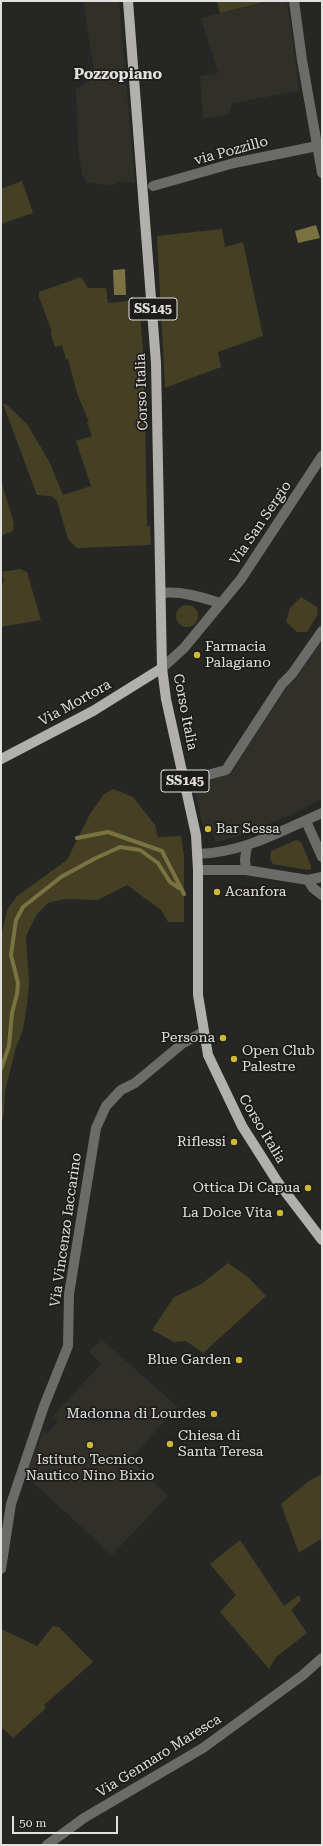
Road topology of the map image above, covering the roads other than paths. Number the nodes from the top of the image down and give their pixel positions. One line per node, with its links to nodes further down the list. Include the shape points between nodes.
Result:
1 (128, 1): 7 (main road, Corso Italia / SS145, via 155,356)
2 (294, 1): 3 (street, via 300,52)
3 (317, 146): 4 (street); 5 (street, via Pozzillo, via 234,163)
4 (322, 173)
5 (153, 186)
6 (322, 456): 8 (street, Via San Sergio, via 241,579)
7 (161, 593): 8 (street, via 174,592 198,596); 10 (main road, Corso Italia / SS145)
8 (220, 603): 10 (street, Via San Sergio, via 184,648)
9 (322, 631): 12 (street, via 282,684 226,770)
10 (162, 668): 11 (main road, Via Mortora, via 93,711); 12 (main road, Corso Italia / SS145, via 166,699)
11 (1, 759)
12 (185, 781): 16 (main road, Corso Italia / SS145, via 196,835)
13 (322, 813): 14 (street)
14 (306, 821): 15 (street); 17 (street)
15 (247, 846): 16 (street); 19 (street)
16 (197, 854): 18 (main road, Corso Italia / SS145)
17 (322, 857)
18 (198, 870): 19 (street); 23 (main road, Corso Italia / SS145, via 198,995)
19 (246, 870): 21 (street)
20 (322, 878): 21 (street)
21 (308, 880): 22 (street)
22 (322, 895)
23 (203, 1032): 24 (main road, Corso Italia / SS145, via 208,1055 242,1126 277,1181); 25 (street, Via Vincenzo Iaccarino, via 182,1044 135,1083 121,1090 106,1106 96,1128 71,1275 68,1346 44,1406 11,1504)
24 (322, 1240)
25 (1, 1569)
26 (322, 1658): 27 (street, Via Gennaro Maresca, via 303,1675 203,1748 84,1818)
27 (47, 1845)

